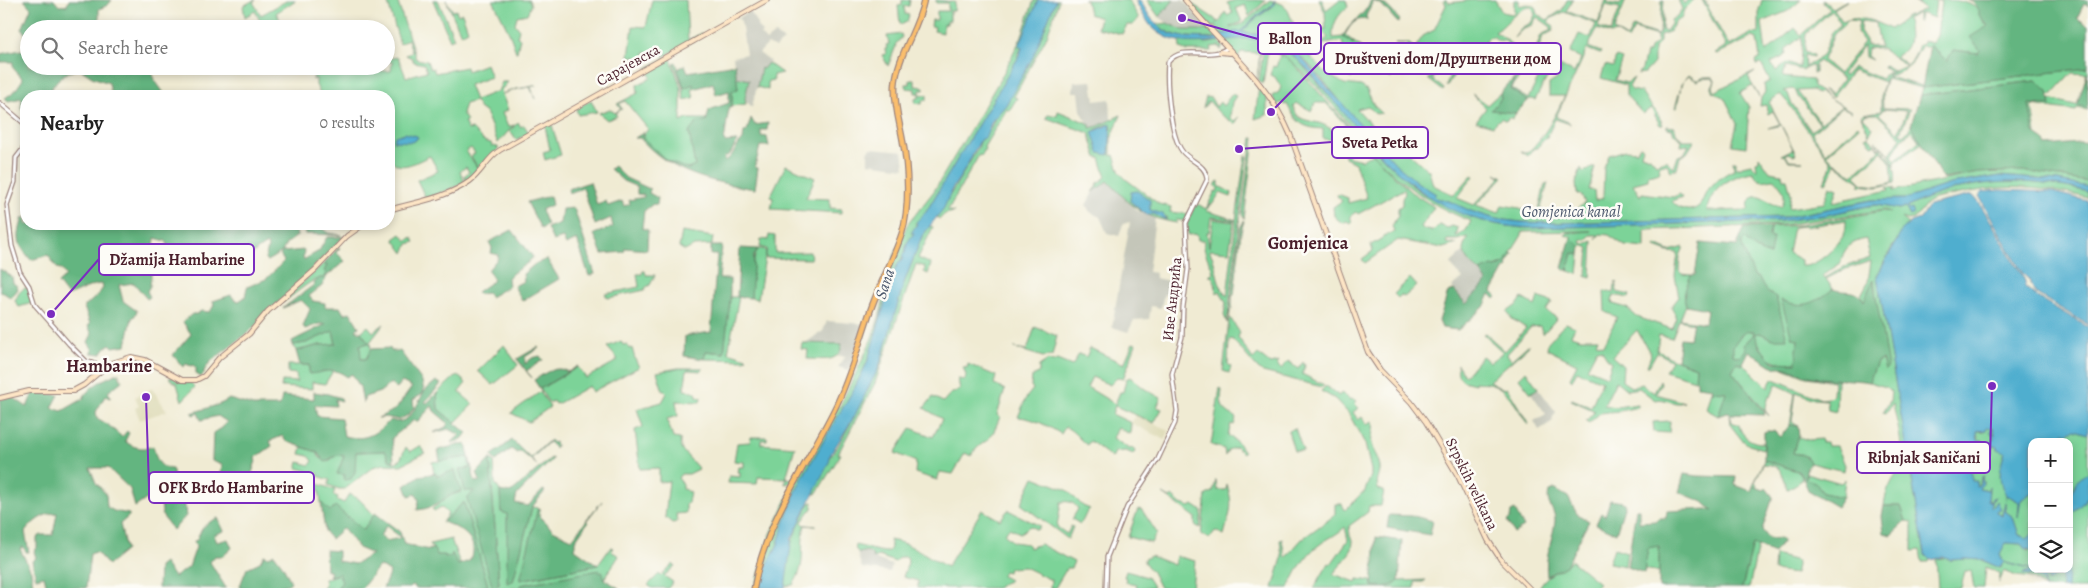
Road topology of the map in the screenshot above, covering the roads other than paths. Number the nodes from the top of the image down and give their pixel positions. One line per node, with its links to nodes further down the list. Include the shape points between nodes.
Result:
1 (767, 0): 10 (main road, Сарајевска, via 500,150 464,184)
2 (924, 0): 14 (main road, via 896,79 896,103 906,163 906,211 902,233 872,305 836,407 792,485 766,542)
3 (1185, 0): 4 (main road, Srpskih velikana)
4 (1225, 46): 5 (main road); 6 (main road, Srpskih velikana)
5 (1218, 52): 6 (main road); 15 (street, Иве Андрића, via 1181,53 1168,62 1168,92 1177,140 1182,152 1206,172 1207,180 1187,220 1188,269 1182,337 1172,374 1177,411 1175,423 1158,459 1126,508 1107,557)
6 (1233, 54): 16 (main road, Srpskih velikana, via 1273,102 1288,128 1373,361 1426,422 1458,476 1488,540 1501,560)
7 (0, 103): 8 (street)
8 (20, 120)
9 (20, 152): 12 (street, via 16,158 15,182 7,205 12,246 20,272 35,305 48,321 83,359)
10 (395, 209)
11 (356, 230): 12 (main road, via 200,379 182,380 136,357)
12 (104, 367): 13 (main road, via 73,391 29,391)
13 (0, 398)
14 (754, 588)
15 (1106, 588)
16 (1529, 588)

